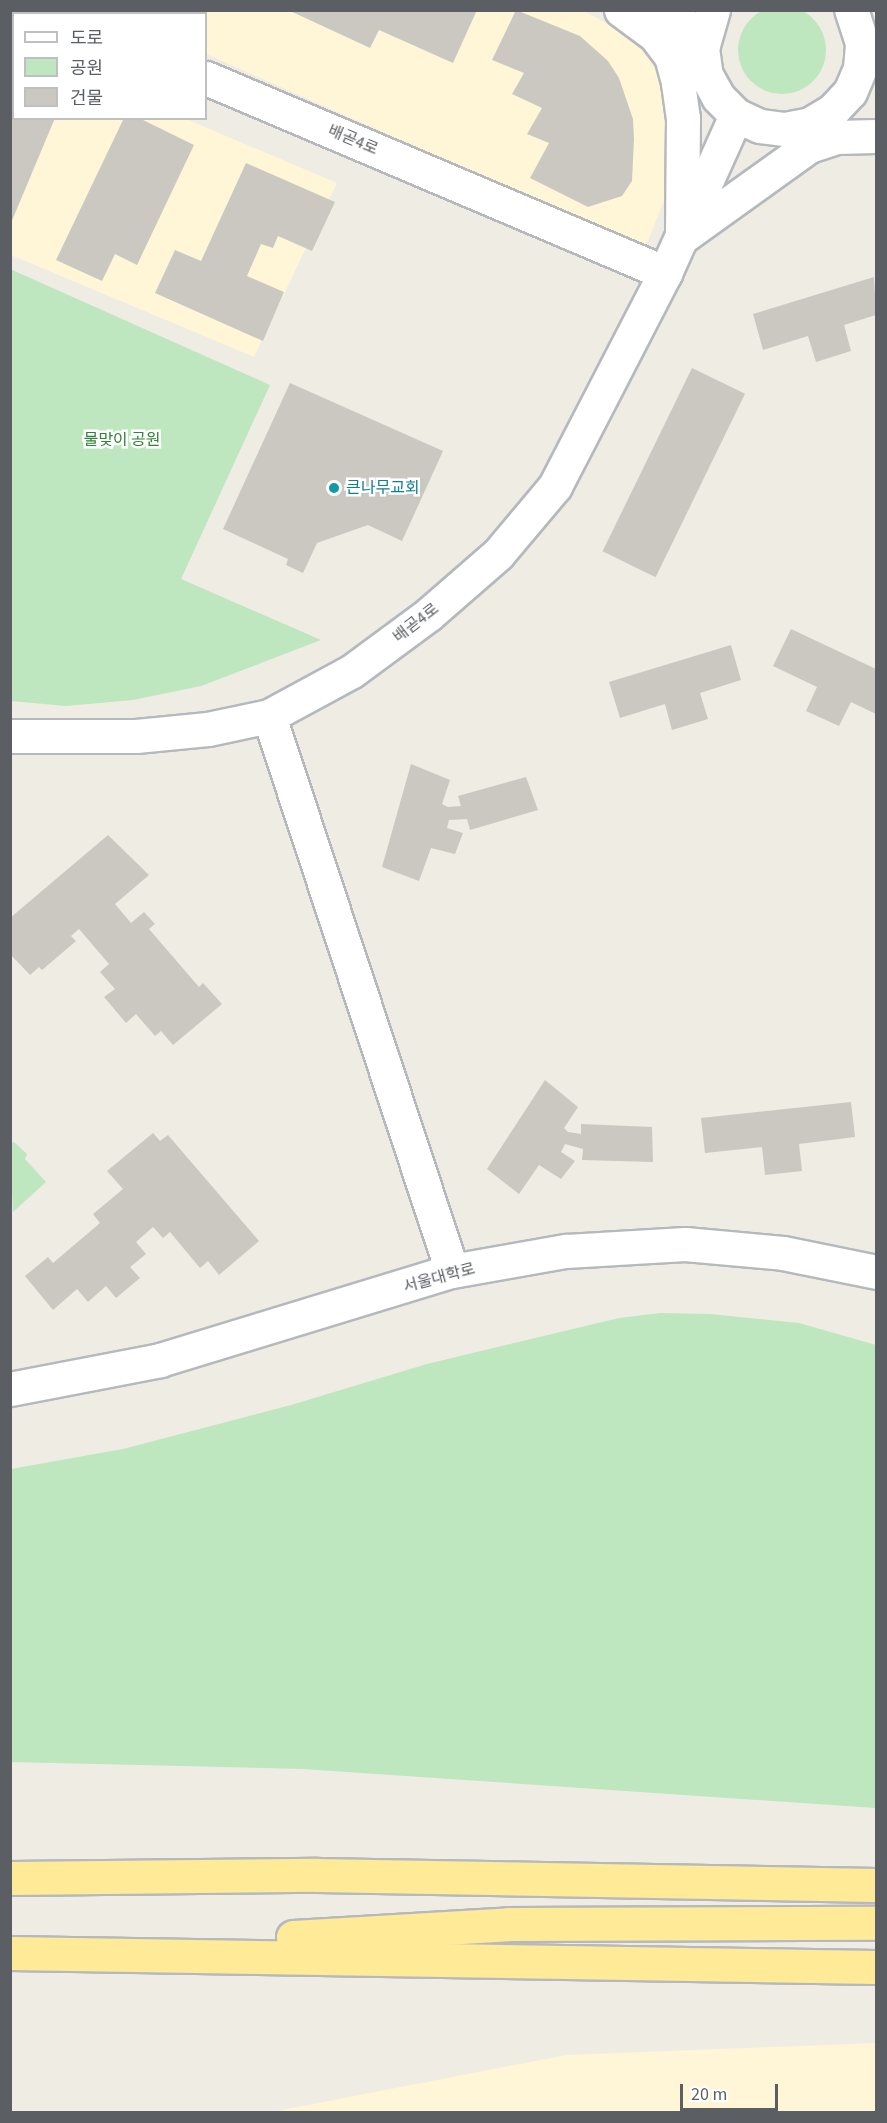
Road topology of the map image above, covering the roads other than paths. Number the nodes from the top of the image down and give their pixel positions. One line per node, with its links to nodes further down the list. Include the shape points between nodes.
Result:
1 (621, 10): 10 (street, via 655,35 671,56 683,118)
2 (665, 10): 5 (street, via 694,32)
3 (713, 10): 5 (street)
4 (851, 10): 7 (street, via 862,43)
5 (702, 48): 8 (street, via 718,98)
6 (207, 78): 11 (street, 배곧4로)
7 (866, 85): 8 (street, via 810,124 785,129 760,126)
8 (736, 115): 10 (street, 배곧4로)
9 (876, 136): 10 (street, via 836,137 808,146)
10 (682, 237): 11 (street, 배곧4로)
11 (665, 273): 12 (street, 배곧4로, via 555,486 498,554 429,614 351,671)
12 (268, 716): 13 (street, 배곧4로, via 208,729 136,736); 14 (street)
13 (10, 736)
14 (452, 1271): 15 (street, 서울대학로, via 566,1251 685,1244 783,1253); 16 (street, 서울대학로, via 160,1360)
15 (876, 1272)
16 (10, 1389)
17 (876, 1863): 19 (highway)
18 (10, 1878): 19 (highway, via 317,1875)
19 (614, 1881): 20 (highway)
20 (876, 1885)
21 (876, 1923): 22 (highway, via 509,1924)
22 (21, 1953): 23 (highway)
23 (876, 1967)

